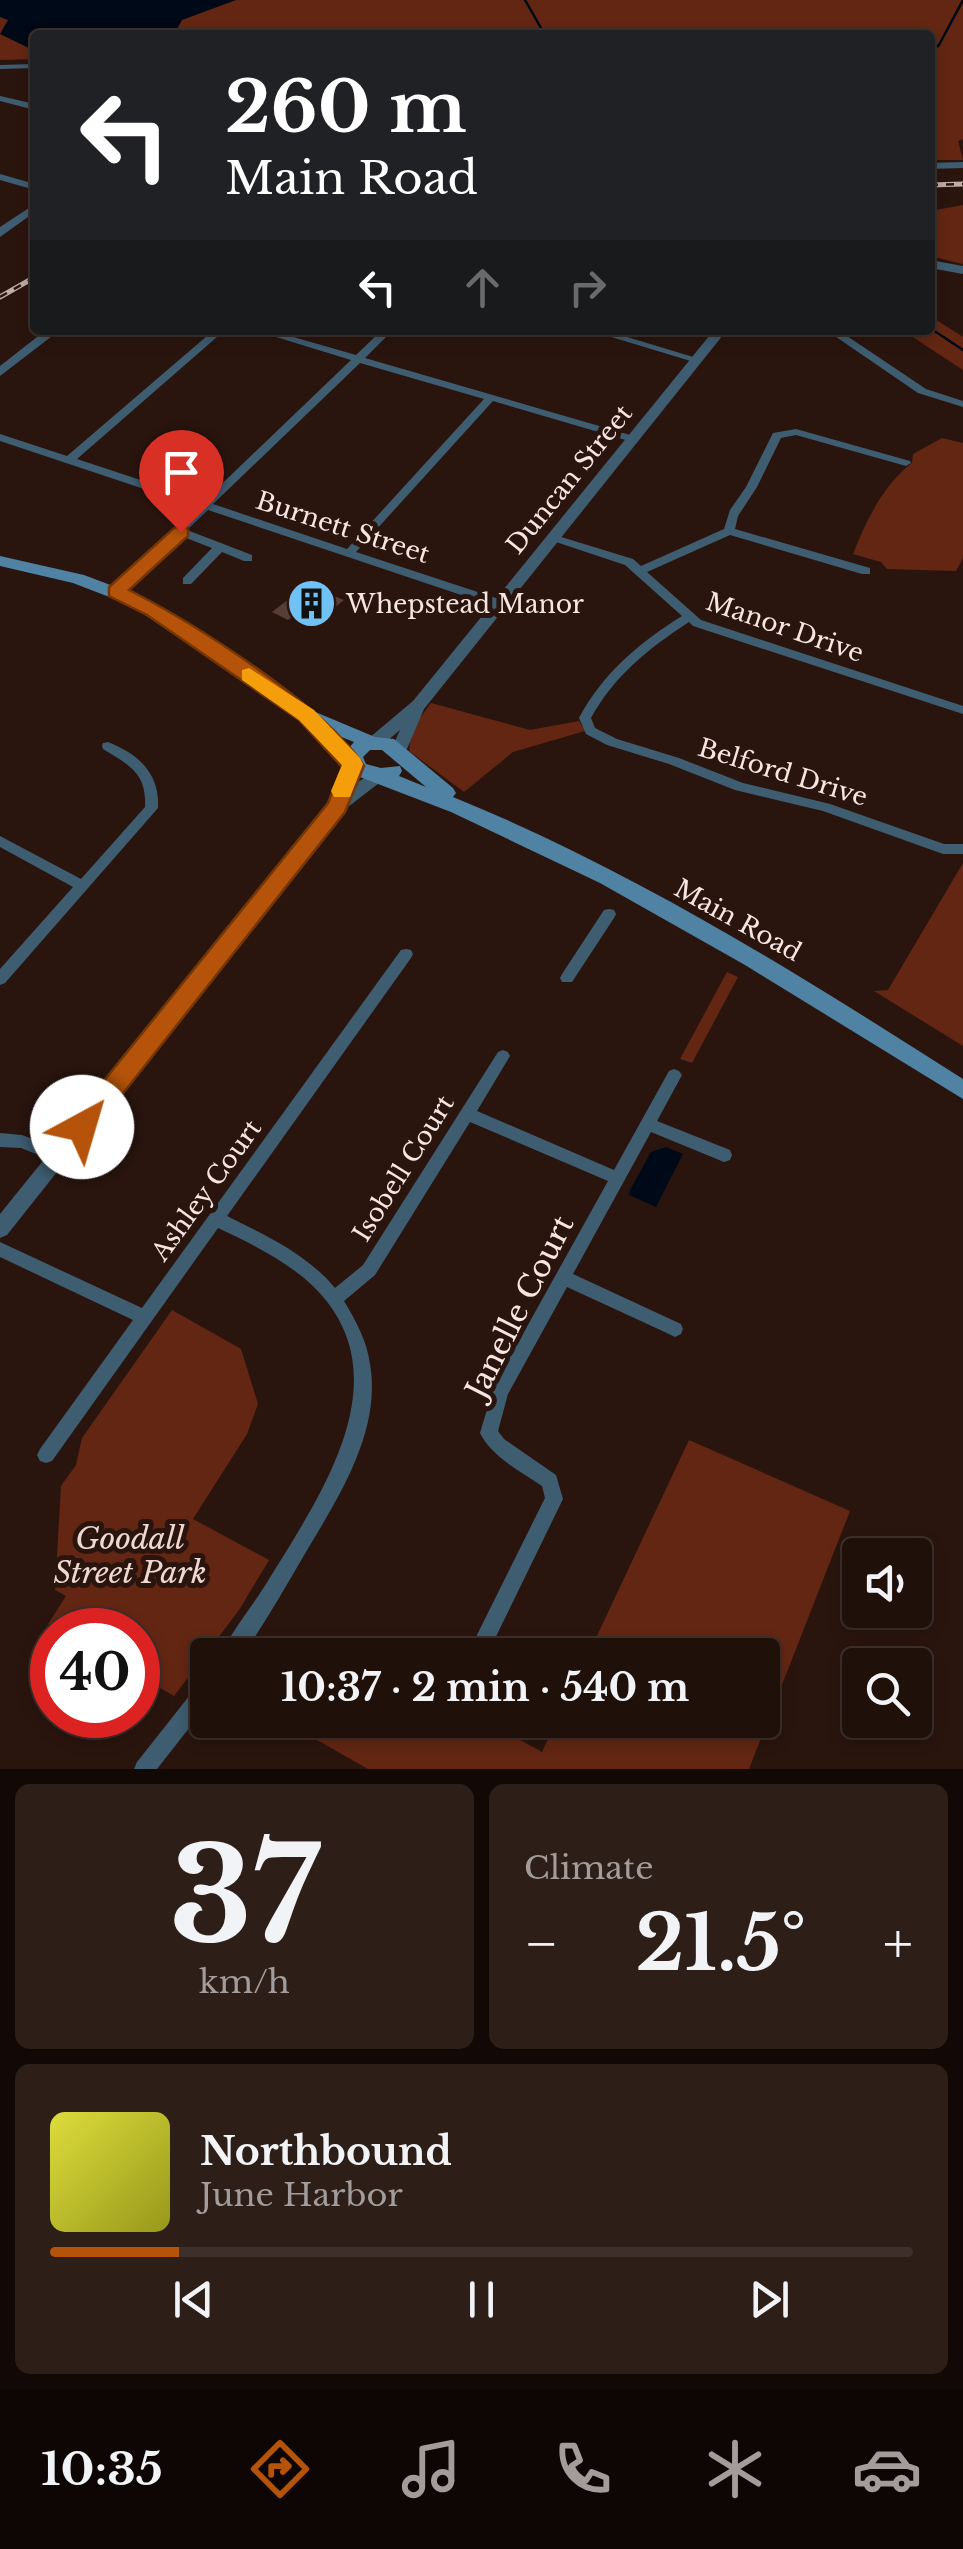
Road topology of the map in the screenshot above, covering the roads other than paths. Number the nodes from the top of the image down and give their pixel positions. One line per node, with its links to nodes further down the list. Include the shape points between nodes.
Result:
1 (0, 66): 2 (street)
2 (30, 66)
3 (0, 98): 4 (street)
4 (30, 106)
5 (935, 166): 6 (street)
6 (963, 166)
7 (30, 172): 9 (street)
8 (0, 177): 9 (street)
9 (17, 182): 10 (street)
10 (30, 185)
11 (30, 211): 12 (street)
12 (0, 232)
13 (935, 265): 14 (street)
14 (963, 270)
15 (48, 335): 24 (street)
16 (214, 335): 29 (street)
17 (276, 335): 22 (street)
18 (383, 335): 22 (street)
19 (610, 335): 23 (street)
20 (717, 335): 23 (street, Duncan Street)
21 (839, 335): 26 (street, via 922,391)
22 (358, 358): 25 (street); 31 (street)
23 (698, 360): 28 (street, Duncan Street)
24 (0, 372)
25 (491, 397): 28 (street); 36 (street)
26 (963, 404)
27 (0, 438): 29 (street, Burnett Street)
28 (633, 439): 34 (street, Duncan Street)
29 (70, 460): 31 (street, Burnett Street)
30 (906, 464): 32 (street, via 796,432 777,434 732,512)
31 (207, 506): 33 (street); 36 (street, Burnett Street)
32 (729, 531): 39 (street); 40 (street)
33 (181, 532): 35 (street); 42 (street)
34 (554, 538): 39 (street, Manor Drive); 43 (street, Duncan Street)
35 (220, 547): 37 (street); 41 (street)
36 (348, 553): 43 (street, Burnett Street)
37 (248, 558)
38 (0, 562): 42 (main road)
39 (642, 570): 44 (street, Manor Drive)
40 (866, 571)
41 (188, 581)
42 (116, 592): 47 (main road)
43 (501, 604): 45 (street, Duncan Street)
44 (687, 618): 46 (street, Manor Drive); 48 (street, via 627,661 590,706)
45 (419, 706): 49 (street, Duncan Street); 51 (street, Duncan Street)
46 (963, 710)
47 (307, 715): 49 (main road); 52 (main road)
48 (590, 730): 57 (street, Belford Drive, via 740,788 825,807 943,849)
49 (374, 743): 51 (main road); 52 (main road, via 358,749)
50 (108, 746): 58 (street, via 146,770 154,789 151,808)
51 (399, 754): 53 (main road, via 396,768); 55 (main road, Main Road)
52 (353, 765): 53 (main road); 54 (street)
53 (379, 776): 54 (street); 55 (main road, Main Road)
54 (338, 806): 70 (street)
55 (476, 814): 65 (main road, Main Road, via 736,946)
56 (0, 841): 58 (street)
57 (963, 849)
58 (84, 886): 62 (street)
59 (609, 914): 61 (street)
60 (406, 954): 72 (street, Ashley Court)
61 (567, 978)
62 (0, 980)
63 (503, 1056): 66 (street, Isobell Court)
64 (674, 1074): 67 (street, Janelle Court)
65 (963, 1090)
66 (467, 1114): 71 (street); 76 (street, Isobell Court, via 369,1270)
67 (647, 1124): 69 (street); 71 (street, Janelle Court)
68 (0, 1140): 70 (street)
69 (724, 1155)
70 (58, 1156): 73 (street)
71 (617, 1178): 75 (street, Janelle Court)
72 (216, 1220): 76 (street, via 267,1244); 77 (street, Ashley Court)
73 (0, 1229)
74 (0, 1249): 77 (street)
75 (563, 1277): 78 (street); 81 (street, Janelle Court, via 500,1392 490,1433 550,1482 554,1499)
76 (334, 1299): 80 (street, via 362,1370 364,1405 353,1448)
77 (146, 1318): 79 (street, Ashley Court)
78 (676, 1329)
79 (46, 1455)
80 (242, 1638)
81 (486, 1638)
82 (190, 1711): 83 (street)
83 (144, 1769)

